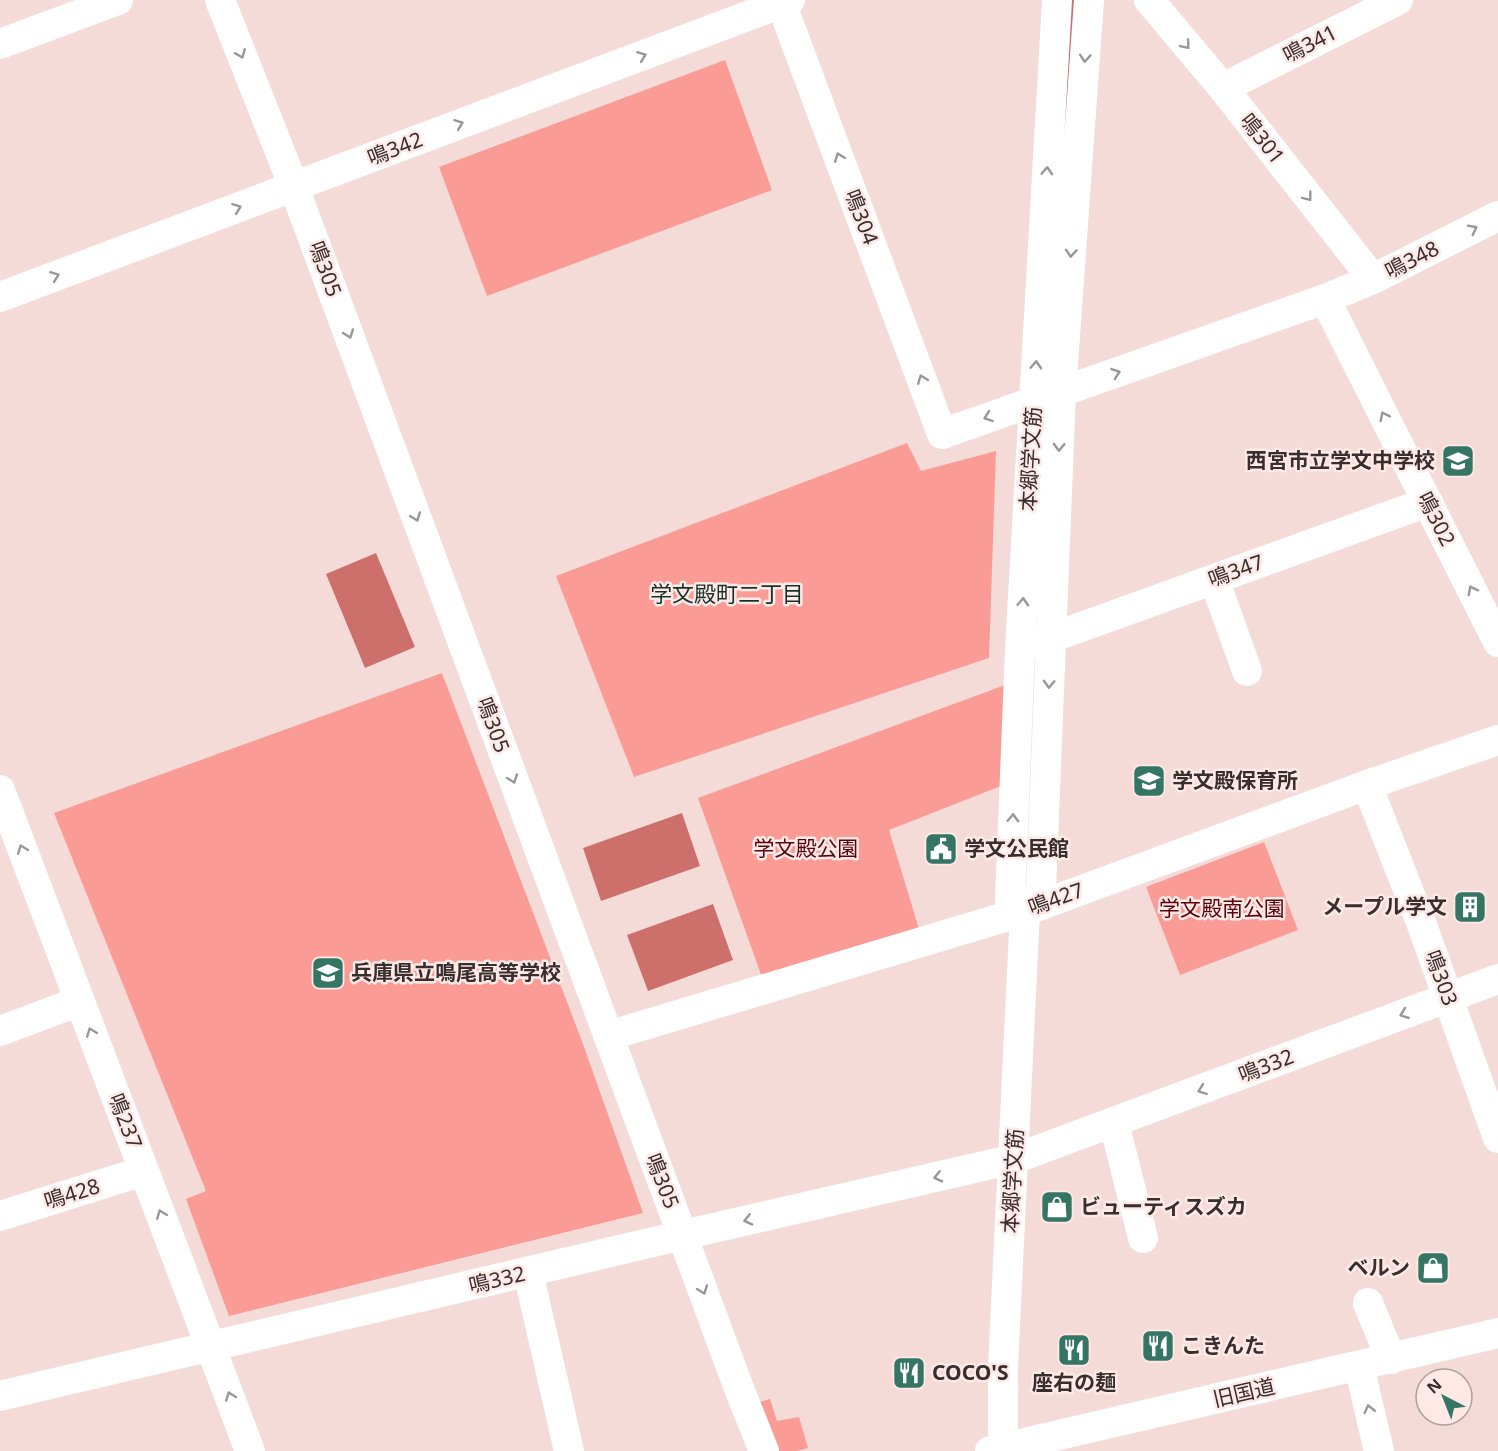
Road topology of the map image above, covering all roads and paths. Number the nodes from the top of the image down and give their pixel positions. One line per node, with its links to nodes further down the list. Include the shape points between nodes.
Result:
1 (118, 0): 8 (street)
2 (220, 0): 10 (street, 鳴305, one-way to 10)
3 (1057, 0): 15 (street, 本郷学文筋, one-way to 3)
4 (1089, 0): 15 (street, 本郷学文筋, one-way to 15)
5 (1149, 0): 9 (street, 鳴301, one-way to 9)
6 (1398, 0): 9 (street, 鳴341)
7 (784, 1): 10 (street, 鳴342, one-way to 7); 16 (street, 鳴304, one-way to 7)
8 (0, 44)
9 (1222, 88): 12 (street, 鳴301, one-way to 12)
10 (294, 187): 13 (street, 鳴342, one-way to 10); 30 (street, 鳴305, one-way to 30)
11 (1498, 216): 12 (street, 鳴348, one-way to 11)
12 (1373, 279): 14 (street, 鳴348)
13 (0, 297)
14 (1325, 298): 15 (street, 鳴348, one-way to 14); 17 (street, 鳴302, one-way to 14)
15 (1048, 396): 16 (street, 鳴348, one-way to 16); 20 (street, 本郷学文筋)
16 (942, 434)
17 (1428, 502): 18 (street, 鳴347); 19 (street, 鳴302, one-way to 17)
18 (1214, 579): 20 (street, 鳴347); 21 (street)
19 (1498, 642)
20 (1036, 643): 25 (street, 本郷学文筋, via 1041,891)
21 (1248, 671)
22 (1498, 740): 23 (street, 鳴427)
23 (1367, 785): 25 (street, 鳴427); 27 (street, 鳴303)
24 (0, 790): 28 (street, 鳴237, one-way to 24)
25 (1025, 910): 30 (street, 鳴427); 33 (street, 本郷学文筋)
26 (1498, 979): 27 (street, 鳴332)
27 (1448, 998): 31 (street, 鳴332, one-way to 31); 32 (street, 鳴303)
28 (80, 1001): 29 (street); 34 (street, 鳴237, one-way to 28)
29 (0, 1030)
30 (608, 1036): 36 (street, 鳴305)
31 (1114, 1123): 33 (street, 鳴332); 37 (street)
32 (1498, 1138)
33 (1015, 1159): 36 (street, 鳴332, one-way to 36); 45 (street, 本郷学文筋)
34 (144, 1171): 35 (street, 鳴428); 41 (street, 鳴237, one-way to 34)
35 (0, 1216)
36 (682, 1235): 38 (street, 鳴332); 48 (street, 鳴305, one-way to 48)
37 (1143, 1238)
38 (528, 1272): 41 (street, 鳴332); 47 (street)
39 (1368, 1303): 42 (street)
40 (1498, 1333): 42 (street, 旧国道)
41 (212, 1348): 44 (street, 鳴332); 46 (street, 鳴237, one-way to 41)
42 (1391, 1359): 43 (street, 旧国道)
43 (1359, 1366): 45 (street, 旧国道); 49 (street, one-way to 43)
44 (0, 1396)
45 (999, 1450)
46 (250, 1451)
47 (568, 1451)
48 (764, 1451)
49 (1379, 1451)

